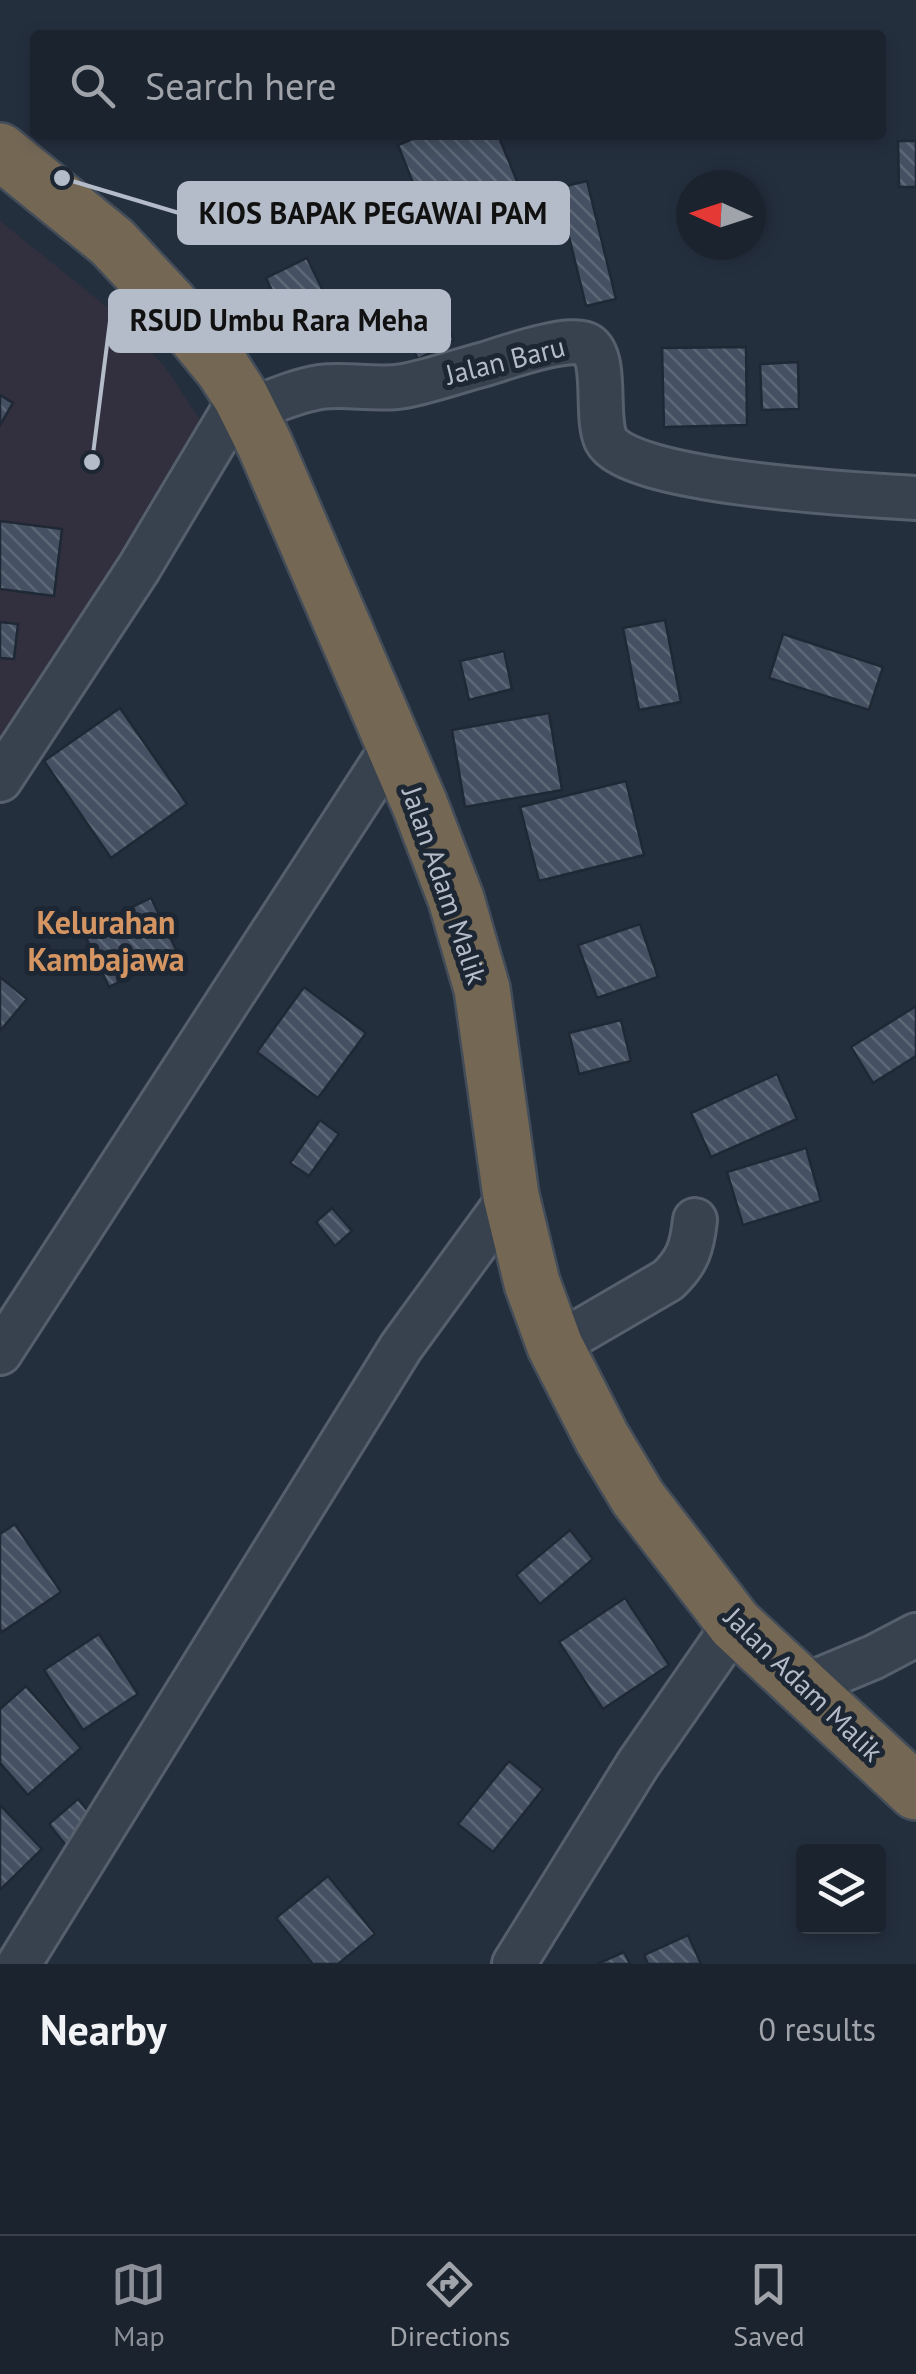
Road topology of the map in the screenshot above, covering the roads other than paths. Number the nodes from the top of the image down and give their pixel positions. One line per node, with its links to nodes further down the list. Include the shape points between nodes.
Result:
1 (0, 150): 2 (highway, Jalan Adam Malik, via 112,242 223,369)
2 (244, 404): 3 (street, Jalan Baru, via 320,387 403,386 578,342 590,346 597,359 601,417 617,452 725,481); 4 (highway, Jalan Adam Malik); 5 (street)
3 (916, 498)
4 (394, 745): 6 (highway, Jalan Adam Malik, via 456,899 482,989); 9 (street)
5 (0, 780)
6 (510, 1196): 8 (highway, Jalan Adam Malik); 14 (street, via 401,1347)
7 (695, 1220): 8 (street, via 693,1244 668,1280)
8 (555, 1346): 10 (highway, Jalan Adam Malik, via 638,1498)
9 (0, 1353)
10 (735, 1624): 12 (highway, Jalan Adam Malik); 15 (street, via 638,1764)
11 (916, 1635): 12 (street)
12 (802, 1687): 13 (highway, Jalan Adam Malik)
13 (916, 1792)
14 (19, 1964)
15 (514, 1964)

